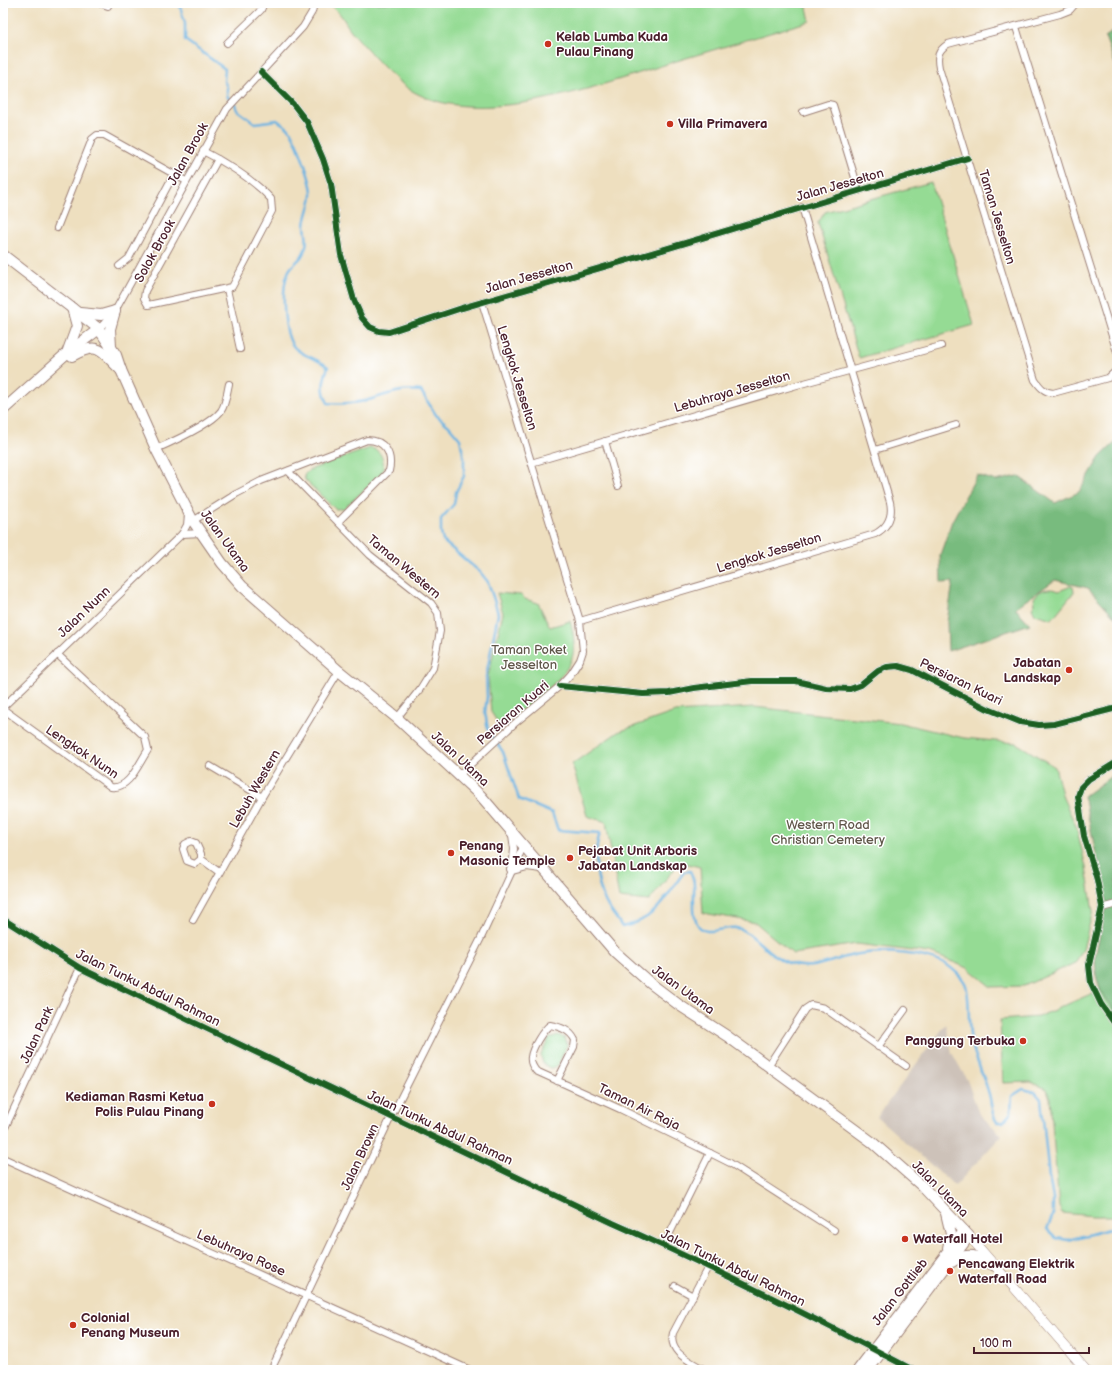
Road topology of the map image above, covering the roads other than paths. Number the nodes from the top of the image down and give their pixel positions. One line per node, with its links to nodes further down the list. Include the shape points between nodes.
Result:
1 (99, 3): 5 (street)
2 (264, 3): 7 (street, via 261,10)
3 (314, 3): 8 (street, Jalan Brook, via 303,27)
4 (1076, 3): 6 (street, Taman Jesselton, via 1066,12)
5 (108, 6)
6 (1016, 27): 11 (street, Taman Jesselton, via 998,29 948,44 937,57); 28 (street)
7 (227, 43)
8 (261, 72): 10 (street, Jalan Brook, via 238,94 227,109); 21 (street, Jalan Jesselton, via 307,122 331,184 341,255 354,300 362,318 370,327 389,332)
9 (803, 112): 15 (street, via 832,105)
10 (203, 152): 12 (street); 14 (street, Jalan Brook)
11 (968, 158): 15 (street, Jalan Jesselton); 33 (street, Taman Jesselton, via 1035,380 1040,388 1047,392 1062,392 1108,378)
12 (218, 159): 20 (street, via 255,183 271,199 272,211 236,282); 20 (street, Solok Brook, via 145,291 144,298 146,304 151,305)
13 (174, 174): 14 (street); 17 (street, via 104,135 97,135 92,139); 19 (street, via 129,258)
14 (186, 181): 23 (street, Jalan Brook)
15 (859, 191): 16 (street, Jalan Jesselton)
16 (802, 207): 21 (street, Jalan Jesselton, via 652,254); 32 (street, Lengkok Jesselton)
17 (57, 228)
18 (3, 255): 22 (main road, Jalan Utama)
19 (119, 266)
20 (227, 289): 27 (street)
21 (482, 302): 40 (street, Lengkok Jesselton)
22 (75, 310): 23 (main road, via 101,315); 24 (main road, Jalan Utama); 29 (main road, via 77,326)
23 (115, 312): 24 (street, Jalan Brook); 26 (main road, via 110,329)
24 (99, 329): 26 (main road, Jalan Utama); 29 (main road)
25 (941, 346): 32 (street, Lebuhraya Jesselton)
26 (111, 347): 31 (main road, Jalan Utama)
27 (240, 349)
28 (1117, 352)
29 (68, 353): 30 (main road)
30 (54, 364): 31 (main road, via 84,349 95,348); 35 (main road)
31 (121, 370): 38 (main road, Jalan Utama)
32 (852, 370): 37 (street, Lebuhraya Jesselton); 39 (street, Lengkok Jesselton)
33 (1117, 370)
34 (229, 384): 38 (street, via 223,408 216,416)
35 (3, 410)
36 (956, 425): 39 (street)
37 (605, 441): 40 (street, Lebuhraya Jesselton); 42 (street)
38 (156, 449): 43 (main road, Jalan Utama)
39 (875, 450): 48 (street, Lengkok Jesselton, via 892,509 889,521 881,531)
40 (531, 463): 48 (street, Lengkok Jesselton)
41 (288, 471): 44 (street, via 236,494); 45 (street, Taman Western); 45 (street, via 367,440 376,440 383,444 390,458 389,471)
42 (618, 486)
43 (187, 510): 44 (main road, Jalan Utama); 47 (street, via 187,525)
44 (194, 521): 46 (main road, Jalan Utama)
45 (338, 522): 54 (street, Taman Western, via 370,555 431,602 438,613 439,637 431,672)
46 (201, 533): 47 (street); 50 (main road, Jalan Utama, via 242,586)
47 (182, 534): 49 (street, Jalan Nunn)
48 (580, 621): 51 (street, Lengkok Jesselton, via 583,651 580,660)
49 (57, 654): 52 (street, Jalan Nunn); 52 (street, Lengkok Nunn, via 146,737 148,750 127,782 116,788 111,787)
50 (339, 671): 54 (main road, Jalan Utama); 58 (street, Lebuh Western)
51 (560, 686): 53 (street, Persiaran Kuari, via 643,694 669,693 752,681 796,681 826,688 850,689 861,685 878,671 898,666 912,670 988,709 1020,722 1054,724); 57 (street, Persiaran Kuari)
52 (3, 708)
53 (1117, 708)
54 (397, 718): 57 (main road, Jalan Utama)
55 (1117, 762): 66 (street, via 1089,779 1081,787 1078,796 1084,836)
56 (210, 766): 58 (street)
57 (459, 775): 59 (main road, Jalan Utama)
58 (262, 797): 64 (street, Lebuh Western)
59 (510, 828): 60 (main road, Jalan Utama); 63 (street, via 514,843)
60 (524, 845): 62 (main road, Jalan Utama); 63 (street, Jalan Brown)
61 (201, 859): 64 (street)
62 (542, 867): 63 (main road, via 528,865); 73 (main road, Jalan Utama, via 615,952 650,984)
63 (512, 869): 76 (street, Jalan Brown, via 481,938)
64 (219, 872): 68 (street, Lebuh Western)
65 (1117, 904): 66 (street)
66 (1102, 908): 71 (street, via 1089,965 1091,983 1101,1004)
67 (3, 919): 69 (street, Jalan Tunku Abdul Rahman)
68 (193, 920)
69 (80, 968): 76 (street, Jalan Tunku Abdul Rahman); 77 (street, Jalan Park)
70 (905, 1010): 72 (street)
71 (1117, 1027)
72 (878, 1047): 73 (street, via 824,1008 811,1005 805,1009); 74 (street)
73 (768, 1066): 81 (main road, Jalan Utama, via 872,1142 922,1186)
74 (906, 1066)
75 (557, 1081): 75 (street, Taman Air Raja, via 575,1040 572,1034 559,1027 550,1026 544,1030 530,1056 531,1065 536,1072); 79 (street, Taman Air Raja)
76 (391, 1117): 84 (street, Jalan Tunku Abdul Rahman); 90 (street, Jalan Brown)
77 (5, 1124): 78 (street, Jalan Park)
78 (3, 1132)
79 (710, 1153): 82 (street, Taman Air Raja, via 730,1163); 84 (street)
80 (3, 1158): 90 (street, Lebuhraya Rose)
81 (946, 1212): 83 (main road, Jalan Utama); 85 (main road, via 951,1234)
82 (834, 1230)
83 (966, 1234): 85 (main road, Jalan Gottlieb); 86 (main road, Jalan Gottlieb); 87 (street)
84 (664, 1245): 88 (street, Jalan Tunku Abdul Rahman)
85 (947, 1252): 92 (main road, Jalan Gottlieb)
86 (946, 1266): 87 (main road, via 969,1254); 92 (main road, Jalan Gottlieb)
87 (995, 1266): 99 (street)
88 (708, 1267): 91 (street); 92 (street, Jalan Tunku Abdul Rahman)
89 (674, 1286): 91 (street)
90 (307, 1295): 93 (street, Jalan Brown); 94 (street, Lebuhraya Rose)
91 (694, 1296): 95 (street, via 671,1340 678,1354)
92 (876, 1350): 96 (main road, Jalan Gottlieb); 97 (main road, Jalan Gottlieb); 98 (street, Jalan Tunku Abdul Rahman)
93 (271, 1370)
94 (470, 1370)
95 (705, 1370)
96 (858, 1370)
97 (868, 1370)
98 (913, 1370)
99 (1086, 1370)

